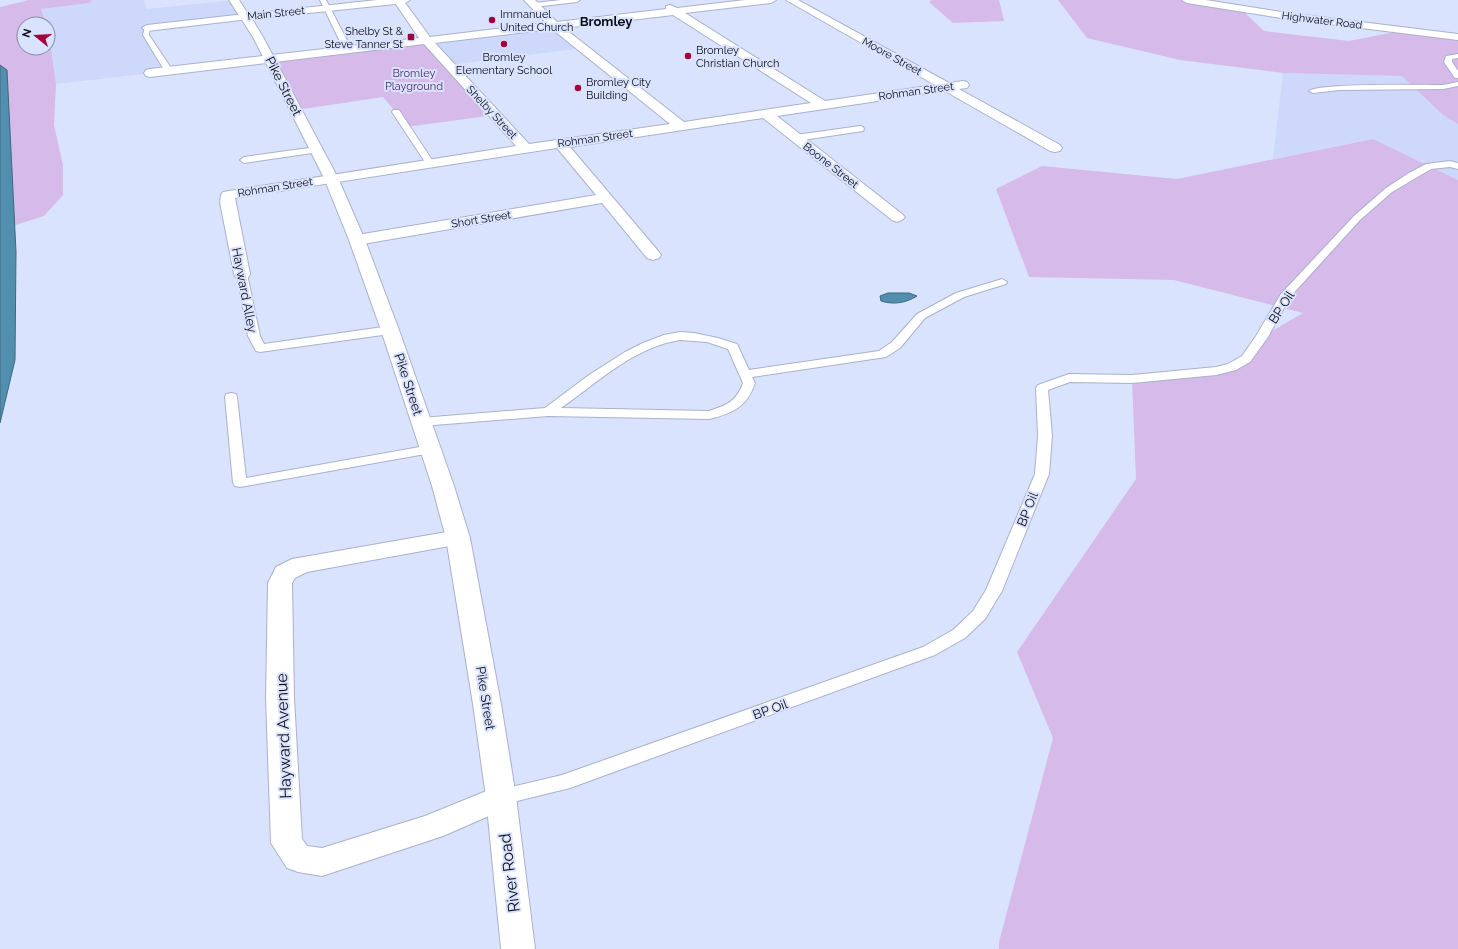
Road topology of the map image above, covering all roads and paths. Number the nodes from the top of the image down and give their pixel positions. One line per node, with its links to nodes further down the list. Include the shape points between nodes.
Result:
1 (234, 0): 11 (street, Pike Street)
2 (400, 0): 9 (street, Main Street); 15 (street, Shelby Street)
3 (577, 0): 8 (lane)
4 (660, 0): 10 (street)
5 (771, 0): 10 (street)
6 (791, 0): 24 (street, Moore Street)
7 (1187, 0): 14 (street, Highwater Road, via 1288,16)
8 (531, 2): 12 (street)
9 (325, 4): 11 (street, Main Street); 16 (lane)
10 (675, 11): 12 (street); 26 (street)
11 (245, 17): 13 (street, Main Street); 18 (street, Pike Street)
12 (554, 25): 15 (street); 29 (street)
13 (147, 28): 19 (lane, via 146,35)
14 (1458, 37)
15 (427, 41): 16 (street); 34 (street, Shelby Street)
16 (348, 50): 18 (street)
17 (1458, 56): 21 (lane, via 1449,58 1448,62)
18 (270, 59): 19 (street); 35 (street, Pike Street)
19 (169, 71): 20 (street)
20 (150, 73)
21 (1458, 76)
22 (1458, 84): 25 (lane, via 1443,87 1339,88)
23 (963, 85): 24 (street, Rohman Street)
24 (946, 87): 26 (street, Rohman Street); 33 (street, Moore Street)
25 (1313, 91)
26 (822, 105): 28 (street, Rohman Street)
27 (396, 112): 37 (lane)
28 (765, 113): 29 (street, Rohman Street); 31 (street, Boone Street)
29 (681, 126): 32 (street, Rohman Street)
30 (860, 129): 31 (lane)
31 (796, 138): 42 (street, Boone Street)
32 (560, 144): 34 (street, Rohman Street); 41 (street)
33 (1055, 148)
34 (526, 149): 37 (street, Rohman Street)
35 (316, 150): 36 (lane); 39 (street, Pike Street)
36 (244, 160)
37 (430, 163): 39 (street, Rohman Street)
38 (1458, 166): 54 (lane, BP Oil, via 1429,166 1389,190 1357,218 1285,296 1262,338 1246,359 1232,367 1216,371 1132,379 1069,378 1042,388 1045,436 1042,474 994,591 979,615 959,634 929,651 642,756 563,783)
39 (331, 178): 40 (street, Rohman Street); 43 (street, Pike Street)
40 (228, 195): 45 (street, Hayward Alley)
41 (606, 198): 43 (street, Short Street); 44 (street)
42 (897, 218)
43 (357, 240): 47 (street, Pike Street)
44 (654, 255)
45 (242, 274): 47 (lane, Hayward Alley, via 254,336 260,348)
46 (1002, 282): 48 (lane, via 960,295 921,316 896,345 882,354)
47 (390, 330): 51 (street, Pike Street)
48 (745, 374): 50 (lane, via 749,383 745,395 734,407 710,415); 50 (lane, via 733,347 712,338 679,336 654,342 630,353)
49 (231, 397): 52 (lane, via 240,483)
50 (548, 412): 51 (lane)
51 (421, 422): 52 (street, Pike Street)
52 (431, 449): 53 (street, Pike Street)
53 (458, 538): 54 (street, Pike Street, via 487,704); 54 (street, Hayward Avenue, via 301,566 285,573 280,583 280,698 287,843 298,858 322,862 432,828)
54 (500, 797): 55 (street, River Road)
55 (518, 949)

